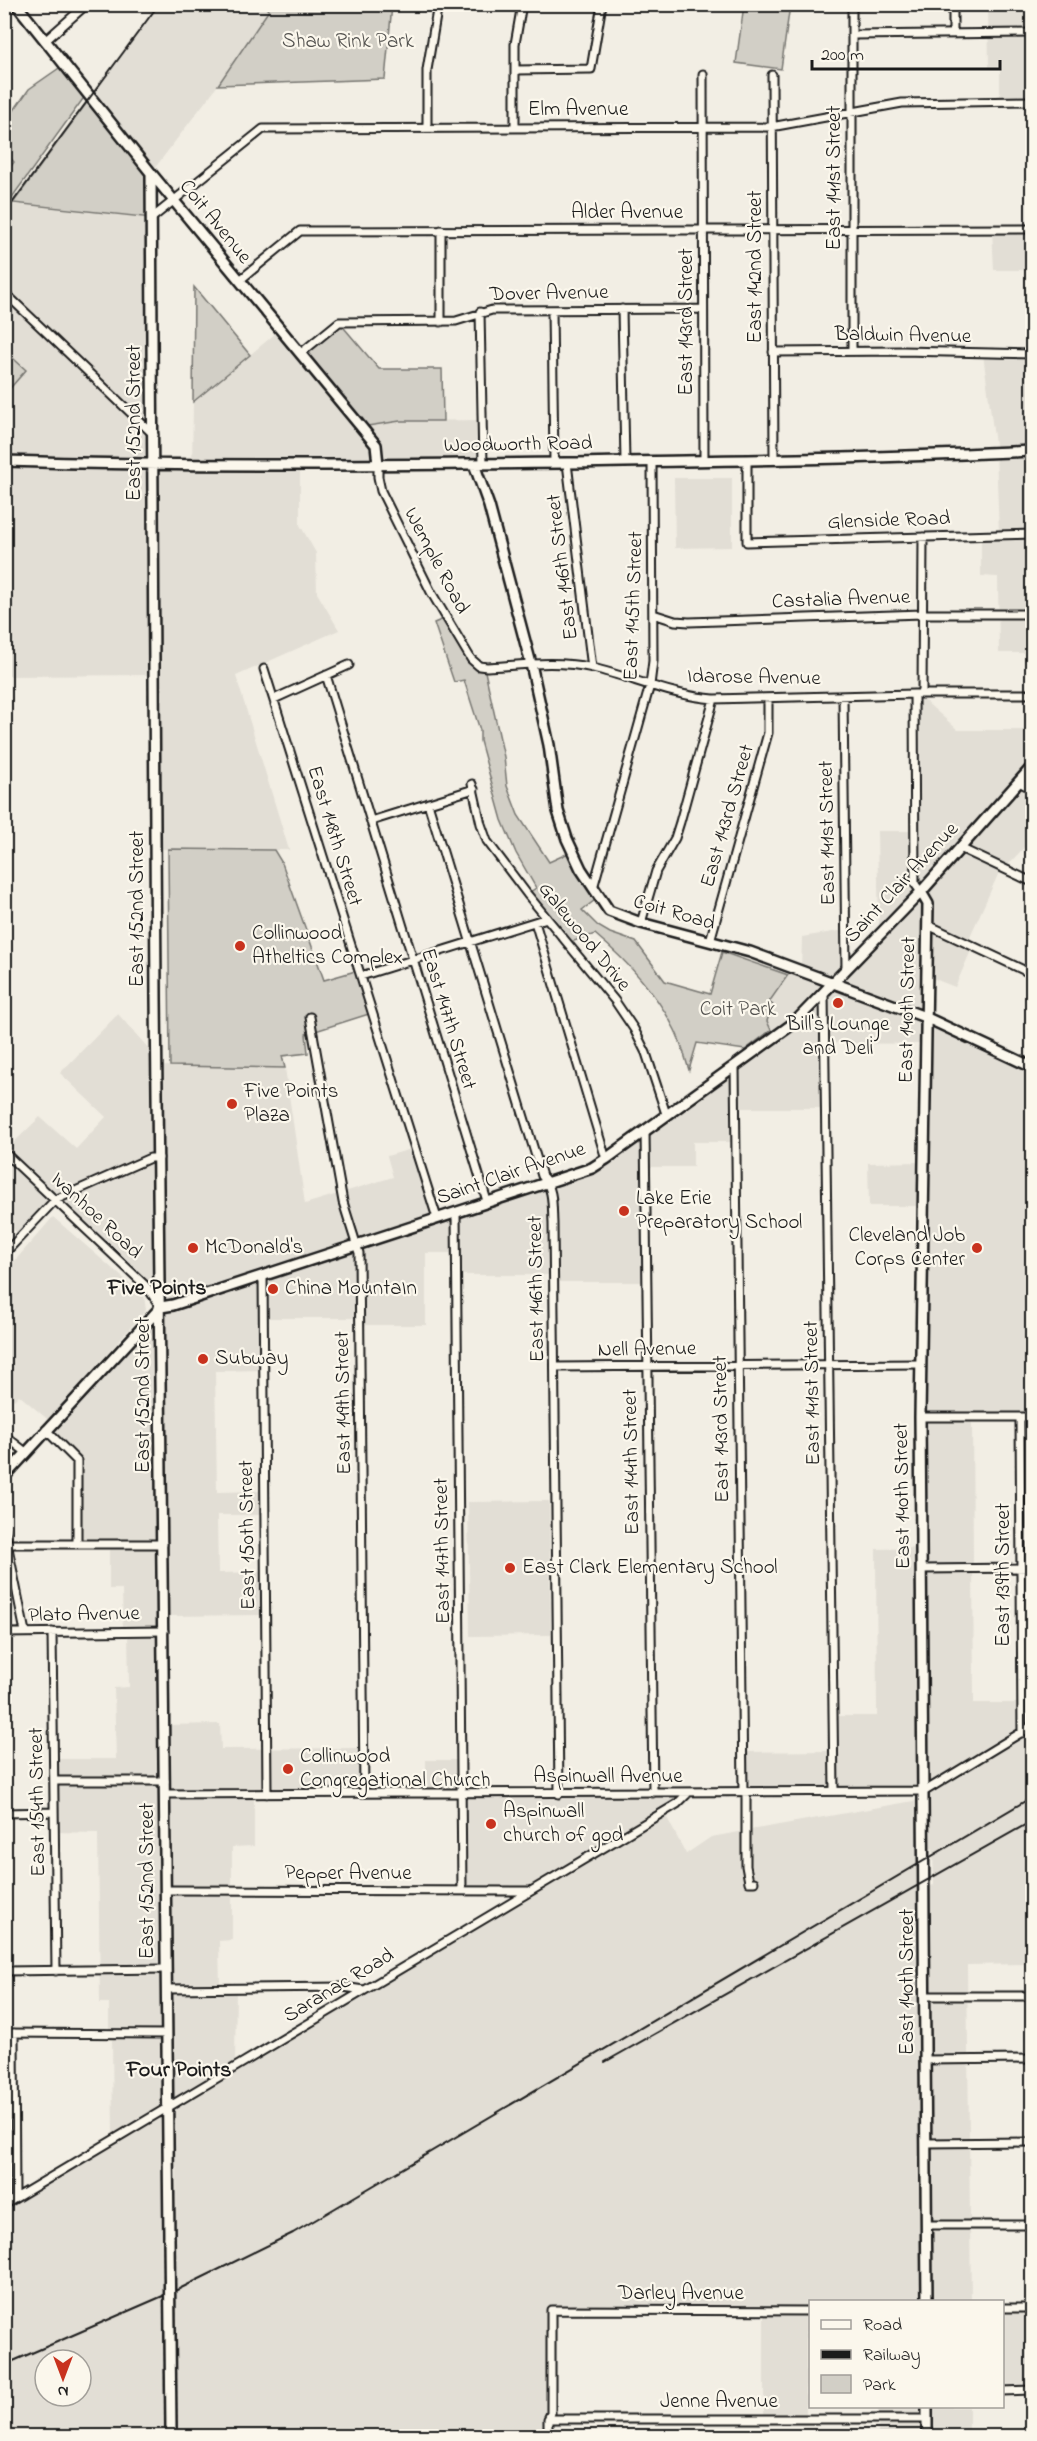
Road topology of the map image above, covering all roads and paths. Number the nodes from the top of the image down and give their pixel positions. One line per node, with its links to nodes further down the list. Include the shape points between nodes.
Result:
1 (16, 4): 11 (street, Coit Avenue)
2 (87, 4): 11 (street)
3 (438, 4): 20 (street, via 427,70)
4 (522, 4): 12 (street)
5 (602, 4): 12 (street, via 591,69)
6 (852, 4): 10 (street, East 141st Street)
7 (953, 4): 9 (street)
8 (1032, 33): 9 (street)
9 (953, 34): 10 (street)
10 (852, 35): 16 (street, East 141st Street)
11 (45, 41): 21 (street, Coit Avenue)
12 (515, 70): 17 (street)
13 (703, 74): 18 (street, East 143rd Street)
14 (772, 75): 19 (street, East 142nd Street)
15 (1032, 101): 16 (street, Elm Avenue, via 902,103)
16 (852, 112): 19 (street, Elm Avenue); 28 (street, East 141st Street)
17 (515, 127): 18 (street, Elm Avenue); 20 (street, Elm Avenue)
18 (703, 127): 19 (street, Elm Avenue); 26 (street, East 143rd Street)
19 (771, 127): 27 (street, East 142nd Street)
20 (427, 128): 22 (street, Elm Avenue, via 263,129)
21 (151, 173): 22 (street, Coit Avenue); 23 (street, East 152nd Street)
22 (175, 200): 23 (street, Elm Avenue); 29 (street, Coit Avenue)
23 (152, 218): 40 (street, East 152nd Street)
24 (1032, 229): 28 (street, Alder Avenue)
25 (441, 230): 26 (street, Alder Avenue); 29 (street, Alder Avenue, via 300,231); 35 (street)
26 (704, 230): 27 (street, Alder Avenue); 32 (street, East 143rd Street)
27 (772, 230): 28 (street, Alder Avenue); 37 (street, East 142nd Street)
28 (852, 230): 36 (street, East 141st Street)
29 (240, 280): 38 (street, Coit Avenue)
30 (4, 292): 40 (street)
31 (622, 309): 32 (street, Dover Avenue); 33 (street, Dover Avenue); 46 (street)
32 (703, 309): 45 (street, East 143rd Street)
33 (552, 310): 34 (street, Dover Avenue); 48 (street)
34 (480, 312): 35 (street, Dover Avenue); 51 (street)
35 (441, 322): 38 (street, Dover Avenue, via 339,322)
36 (852, 351): 37 (street, Baldwin Avenue); 39 (street, Baldwin Avenue)
37 (773, 352): 42 (street, East 142nd Street)
38 (301, 353): 50 (street, Coit Avenue, via 376,445)
39 (1032, 354)
40 (154, 435): 52 (street, East 152nd Street)
41 (1032, 451): 42 (street, Woodworth Road)
42 (774, 459): 43 (street, Woodworth Road)
43 (747, 460): 45 (street, Woodworth Road); 54 (street, Glenside Road, via 747,542)
44 (4, 461): 52 (street, Woodworth Road)
45 (704, 461): 47 (street, Woodworth Road)
46 (625, 462): 47 (street, Woodworth Road); 49 (street, Woodworth Road)
47 (652, 462): 55 (street, East 145th Street)
48 (554, 463): 49 (street, Woodworth Road); 51 (street, Woodworth Road)
49 (567, 463): 61 (street, East 146th Street)
50 (378, 464): 51 (street, Woodworth Road); 52 (street, Woodworth Road); 60 (street, Wemple Road, via 381,491 431,592)
51 (478, 464): 58 (street, Coit Road)
52 (153, 466): 99 (street, East 152nd Street)
53 (1032, 534): 54 (street, Glenside Road)
54 (923, 537): 56 (street, East 140th Street)
55 (653, 614): 56 (street, Castalia Avenue, via 688,622); 64 (street, East 145th Street)
56 (922, 614): 57 (street, Castalia Avenue); 65 (street, East 140th Street)
57 (1032, 614)
58 (531, 664): 60 (street, Idarose Avenue); 61 (street, Idarose Avenue); 78 (street, Coit Road, via 549,745 558,811 567,839)
59 (349, 665): 63 (street)
60 (479, 666)
61 (592, 668): 64 (street, Idarose Avenue)
62 (264, 669): 68 (street, East 148th Street)
63 (326, 675): 68 (street); 75 (street, East 147th Street)
64 (650, 685): 69 (street, Idarose Avenue, via 688,697); 78 (street, East 145th Street)
65 (918, 694): 66 (street, Idarose Avenue); 67 (street, Idarose Avenue); 79 (street, East 140th Street, via 915,884)
66 (1032, 694)
67 (843, 696): 70 (street, Idarose Avenue); 87 (street, East 141st Street)
68 (274, 699): 89 (street, East 148th Street)
69 (714, 699): 70 (street, Idarose Avenue); 82 (street, via 675,838 656,871)
70 (768, 699): 85 (street, East 143rd Street, via 768,733)
71 (1032, 767): 72 (street, Saint Clair Avenue)
72 (1019, 782): 73 (street); 76 (street, Saint Clair Avenue)
73 (1032, 789)
74 (428, 803): 75 (street); 80 (street, Galewood Drive, via 473,787 487,841); 84 (street, East 146th Street)
75 (371, 821): 86 (street, East 147th Street)
76 (960, 848): 77 (street); 79 (street, Saint Clair Avenue)
77 (1032, 882)
78 (593, 888): 82 (street, Coit Road, via 609,910)
79 (921, 892): 83 (street, East 140th Street, via 928,904); 87 (street, Saint Clair Avenue)
80 (547, 918): 81 (street); 96 (street, Galewood Drive, via 634,1029)
81 (535, 922): 84 (street); 100 (street)
82 (641, 923): 85 (street, Coit Road)
83 (928, 925): 88 (street); 93 (street, East 140th Street)
84 (469, 942): 86 (street); 101 (street, East 146th Street, via 541,1174)
85 (710, 942): 90 (street, Coit Road, via 750,952)
86 (412, 960): 89 (street); 103 (street, East 147th Street)
87 (846, 970): 90 (street, Saint Clair Avenue)
88 (1032, 974)
89 (361, 976): 105 (street, East 148th Street)
90 (833, 983): 91 (street, Saint Clair Avenue); 93 (street, Coit Road)
91 (824, 994): 94 (street, Saint Clair Avenue, via 794,1023); 110 (street, East 141st Street)
92 (310, 1017): 106 (street, East 149th Street, via 343,1202)
93 (925, 1017): 95 (street, Coit Road); 111 (street, East 140th Street)
94 (735, 1066): 96 (street, Saint Clair Avenue); 112 (street, East 143rd Street)
95 (1032, 1067)
96 (666, 1114): 97 (street, Saint Clair Avenue)
97 (645, 1130): 100 (street, Saint Clair Avenue); 113 (street, East 144th Street)
98 (4, 1152): 102 (street, Ivanhoe Road)
99 (159, 1158): 102 (street, via 150,1158); 109 (street, East 152nd Street)
100 (606, 1159): 101 (street, Saint Clair Avenue, via 592,1168)
101 (548, 1182): 103 (street, Saint Clair Avenue); 114 (street, East 146th Street, via 553,1223)
102 (56, 1200): 107 (street); 109 (street, Ivanhoe Road, via 147,1287)
103 (487, 1201): 104 (street, Saint Clair Avenue)
104 (456, 1212): 105 (street, Saint Clair Avenue); 141 (street, East 147th Street)
105 (437, 1218): 106 (street, Saint Clair Avenue)
106 (356, 1244): 108 (street, Saint Clair Avenue); 140 (street, East 149th Street)
107 (4, 1254)
108 (263, 1275): 109 (street, Saint Clair Avenue); 145 (street, East 150th Street)
109 (161, 1307): 118 (street); 125 (street, East 152nd Street)
110 (829, 1364): 111 (street, Nell Avenue); 112 (street, Nell Avenue); 137 (street, East 141st Street)
111 (921, 1364): 115 (street, East 140th Street)
112 (738, 1365): 113 (street, Nell Avenue); 139 (street, East 143rd Street)
113 (648, 1366): 114 (street, Nell Avenue); 142 (street, East 144th Street)
114 (555, 1367): 146 (street, East 146th Street)
115 (920, 1417): 116 (street); 128 (street, East 140th Street)
116 (1020, 1417): 117 (street); 126 (street, East 139th Street)
117 (1032, 1417)
118 (46, 1430): 120 (street); 124 (street, via 77,1461)
119 (4, 1435): 120 (street)
120 (27, 1453): 121 (street)
121 (4, 1477)
122 (4, 1528): 123 (street)
123 (8, 1544): 124 (street); 130 (street)
124 (77, 1544): 125 (street)
125 (163, 1544): 129 (street, East 152nd Street)
126 (1020, 1568): 127 (street); 128 (street); 134 (street, East 139th Street)
127 (1032, 1568)
128 (922, 1569): 138 (street, East 140th Street)
129 (164, 1631): 131 (street, Plato Avenue); 136 (street, East 152nd Street)
130 (25, 1632): 131 (street, Plato Avenue); 132 (street, Plato Avenue)
131 (52, 1632): 135 (street, East 154th Street)
132 (4, 1633)
133 (1032, 1726): 134 (street)
134 (1022, 1733): 138 (street)
135 (54, 1781): 136 (street); 147 (street, East 154th Street)
136 (165, 1781): 144 (street, East 152nd Street)
137 (834, 1791): 138 (street, Aspinwall Avenue); 139 (street, Aspinwall Avenue)
138 (925, 1791): 158 (street, East 140th Street)
139 (745, 1792): 143 (street, Aspinwall Avenue); 149 (street, East 143rd Street, via 746,1866 749,1881)
140 (364, 1793): 141 (street, Aspinwall Avenue); 145 (street, Aspinwall Avenue)
141 (461, 1793): 146 (street, Aspinwall Avenue); 151 (street, East 147th Street)
142 (653, 1793): 143 (street, Aspinwall Avenue); 146 (street, Aspinwall Avenue)
143 (688, 1793): 152 (street, Saranac Road, via 677,1804)
144 (165, 1794): 145 (street, Aspinwall Avenue); 150 (street, East 152nd Street)
145 (267, 1794)
146 (559, 1794)
147 (54, 1812): 148 (street); 155 (street, East 154th Street)
148 (4, 1813)
149 (754, 1882)
150 (166, 1890): 151 (street, Pepper Avenue); 153 (street, East 152nd Street)
151 (462, 1890): 152 (street, Pepper Avenue)
152 (531, 1891): 157 (street, Saranac Road)
153 (166, 1969): 155 (street); 156 (street, East 152nd Street)
154 (4, 1971): 155 (street)
155 (56, 1971)
156 (166, 1989): 157 (street); 162 (street, East 152nd Street)
157 (364, 1990): 165 (street, Saranac Road)
158 (926, 1996): 159 (street); 164 (street, East 140th Street)
159 (1032, 1996)
160 (4, 2033): 161 (street)
161 (14, 2033): 162 (street); 168 (street)
162 (167, 2034): 165 (street, East 152nd Street)
163 (1032, 2059): 164 (street)
164 (926, 2060): 167 (street, East 140th Street)
165 (168, 2107): 168 (street, Saranac Road); 181 (street, East 152nd Street, bridge)
166 (1032, 2142): 167 (street)
167 (927, 2143): 170 (street, East 140th Street)
168 (15, 2198): 169 (street, Saranac Road)
169 (4, 2205)
170 (927, 2225): 171 (street); 172 (street, East 140th Street)
171 (1032, 2225)
172 (927, 2300)
173 (1004, 2308): 174 (street)
174 (1032, 2308)
175 (809, 2310): 179 (street, Darley Avenue, via 551,2310)
176 (1032, 2390): 177 (street)
177 (1004, 2391)
178 (927, 2408): 180 (street)
179 (548, 2419): 180 (street, Jenne Avenue); 182 (street)
180 (927, 2419): 183 (street)
181 (171, 2433)
182 (548, 2436)
183 (927, 2436)

